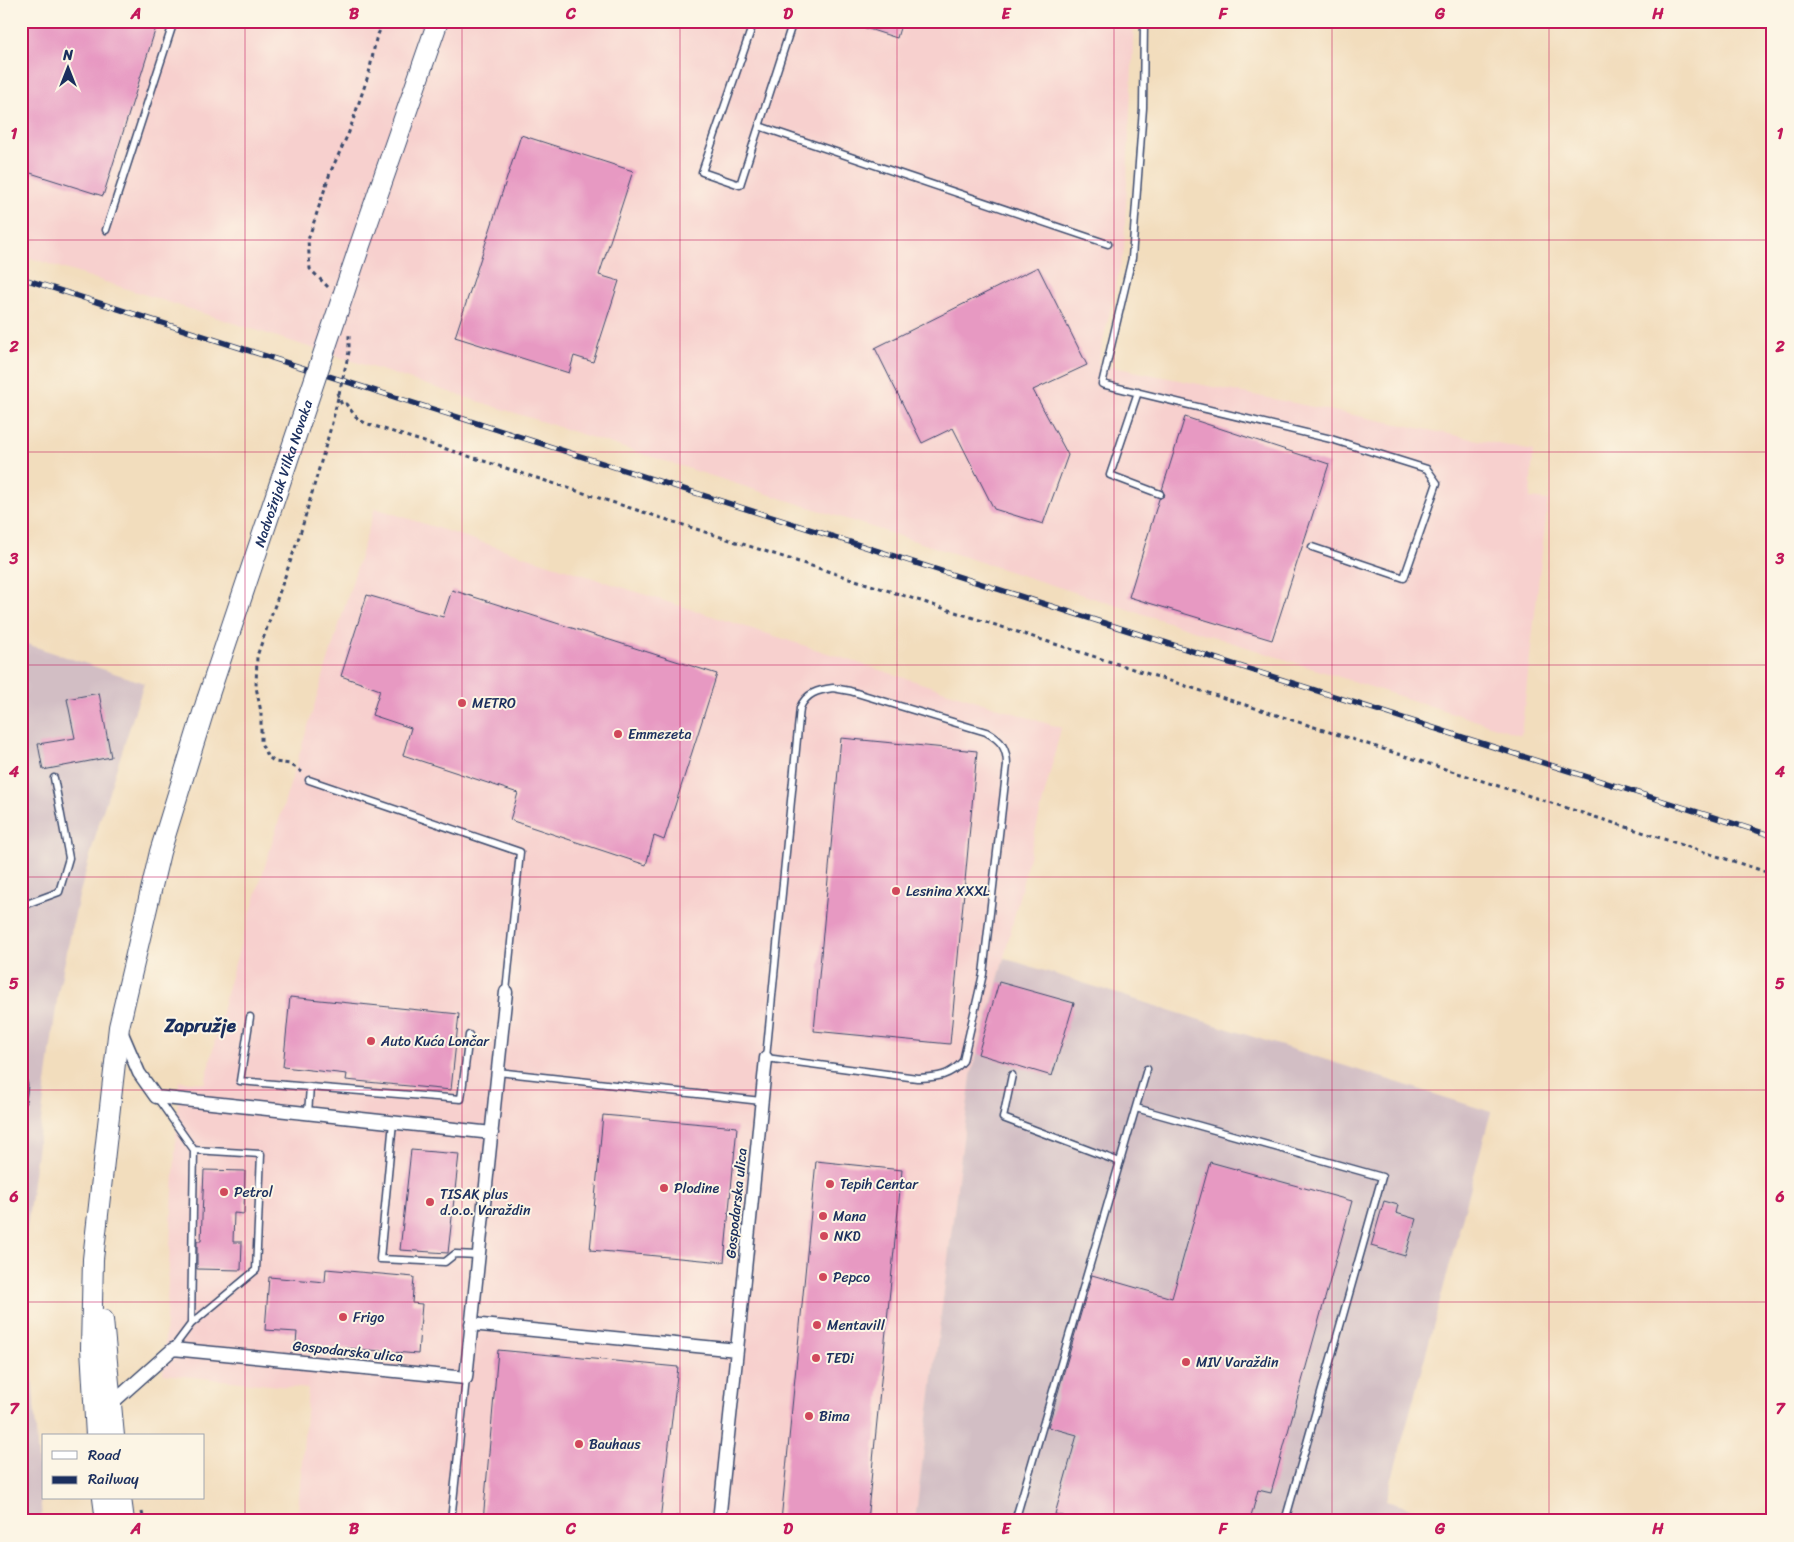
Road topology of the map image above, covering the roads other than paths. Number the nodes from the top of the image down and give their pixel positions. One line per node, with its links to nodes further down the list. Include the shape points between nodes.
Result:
1 (174, 21): 7 (lane)
2 (438, 21): 17 (main road, Nadvožnjak Vilka Novaka, bridge, via 358,248 207,700 157,861)
3 (754, 21): 6 (lane, via 702,172 740,185)
4 (793, 21): 6 (lane)
5 (1144, 21): 9 (lane, via 1132,258 1102,384)
6 (759, 126): 8 (lane)
7 (106, 230)
8 (1108, 244)
9 (1138, 392): 10 (lane, via 1110,475); 11 (lane, via 1331,439 1387,456 1428,469 1437,484 1404,578)
10 (1160, 494)
11 (1312, 547)
12 (54, 778): 14 (lane, via 69,858 59,892)
13 (309, 780): 15 (lane, via 520,852)
14 (21, 906)
15 (506, 992): 21 (street)
16 (250, 1017): 24 (lane, via 240,1081)
17 (119, 1027): 25 (street, via 139,1073); 34 (main road, Nadvožnjak Vilka Novaka)
18 (469, 1035): 24 (lane, via 461,1099)
19 (766, 1058): 19 (lane, via 916,1078 954,1071 963,1061 983,974 1007,765 1007,753 995,737 850,691 821,690 803,699); 26 (street, Gospodarska ulica)
20 (1147, 1069): 27 (lane)
21 (498, 1072): 26 (lane); 31 (street)
22 (21, 1075): 28 (lane, via 24,1085)
23 (1012, 1075): 33 (lane, via 1003,1118)
24 (310, 1087): 29 (lane)
25 (156, 1097): 29 (street); 32 (lane)
26 (761, 1101): 39 (street, Gospodarska ulica)
27 (1136, 1108): 33 (lane); 50 (lane, via 1382,1177)
28 (21, 1109)
29 (308, 1113): 30 (street)
30 (393, 1122): 31 (street); 35 (lane, via 380,1259 445,1262 455,1254)
31 (492, 1133): 35 (street)
32 (194, 1150): 36 (lane); 36 (lane, via 261,1154 256,1270)
33 (1120, 1162): 49 (lane)
34 (97, 1224): 41 (main road); 42 (main road, via 91,1348)
35 (478, 1255): 37 (street)
36 (191, 1324): 38 (lane)
37 (470, 1324): 39 (street); 40 (street)
38 (172, 1349): 40 (street, Gospodarska ulica); 41 (street)
39 (737, 1350): 48 (street, Gospodarska ulica)
40 (466, 1378): 47 (lane)
41 (110, 1405): 43 (main road)
42 (96, 1434)
43 (114, 1434)
44 (117, 1505): 45 (main road); 46 (main road)
45 (106, 1521)
46 (131, 1521)
47 (451, 1521)
48 (719, 1521)
49 (1015, 1521)
50 (1285, 1521)

